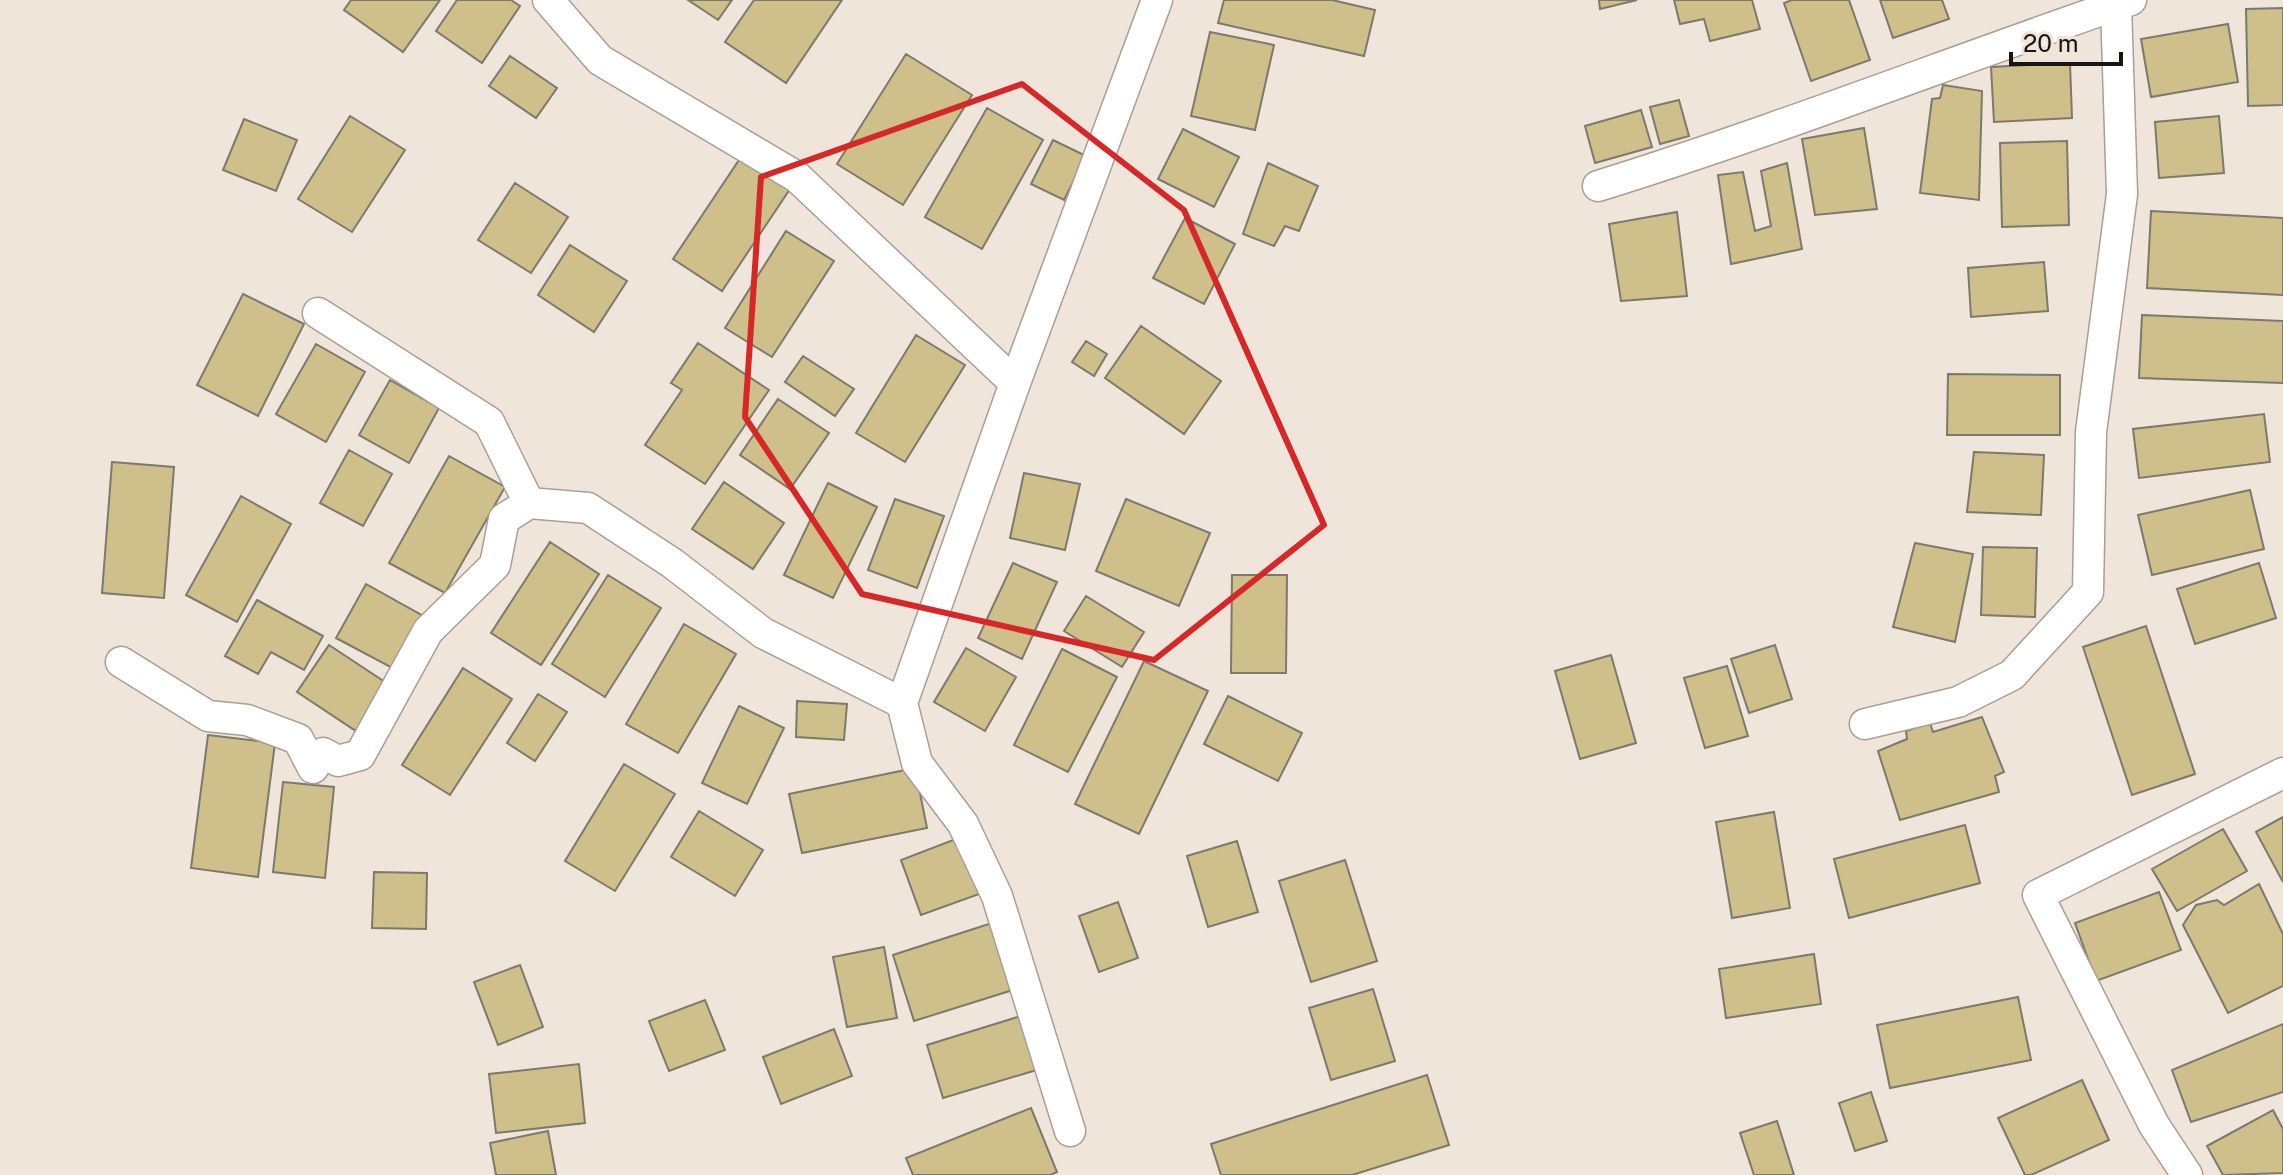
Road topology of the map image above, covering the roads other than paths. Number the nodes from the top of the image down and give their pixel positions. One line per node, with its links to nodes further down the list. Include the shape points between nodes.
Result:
1 (548, 0): 6 (street, via 600,60 797,177)
2 (1157, 0): 6 (street)
3 (2123, 2): 4 (street); 10 (street, via 2122,194 2091,432 2088,592 2012,675 1958,702)
4 (1598, 186)
5 (318, 313): 7 (street, via 489,422)
6 (1015, 383): 9 (street)
7 (529, 503): 8 (street, via 504,519 495,565 428,631 360,755 338,761 323,753 313,768 298,739 247,720 208,716); 9 (street, via 588,508 672,563 763,633)
8 (121, 662)
9 (902, 703): 12 (street, via 917,763 963,824 997,896)
10 (1865, 724)
11 (2283, 773): 13 (street, via 2038,895 2154,1125)
12 (1070, 1131)
13 (2187, 1175)

